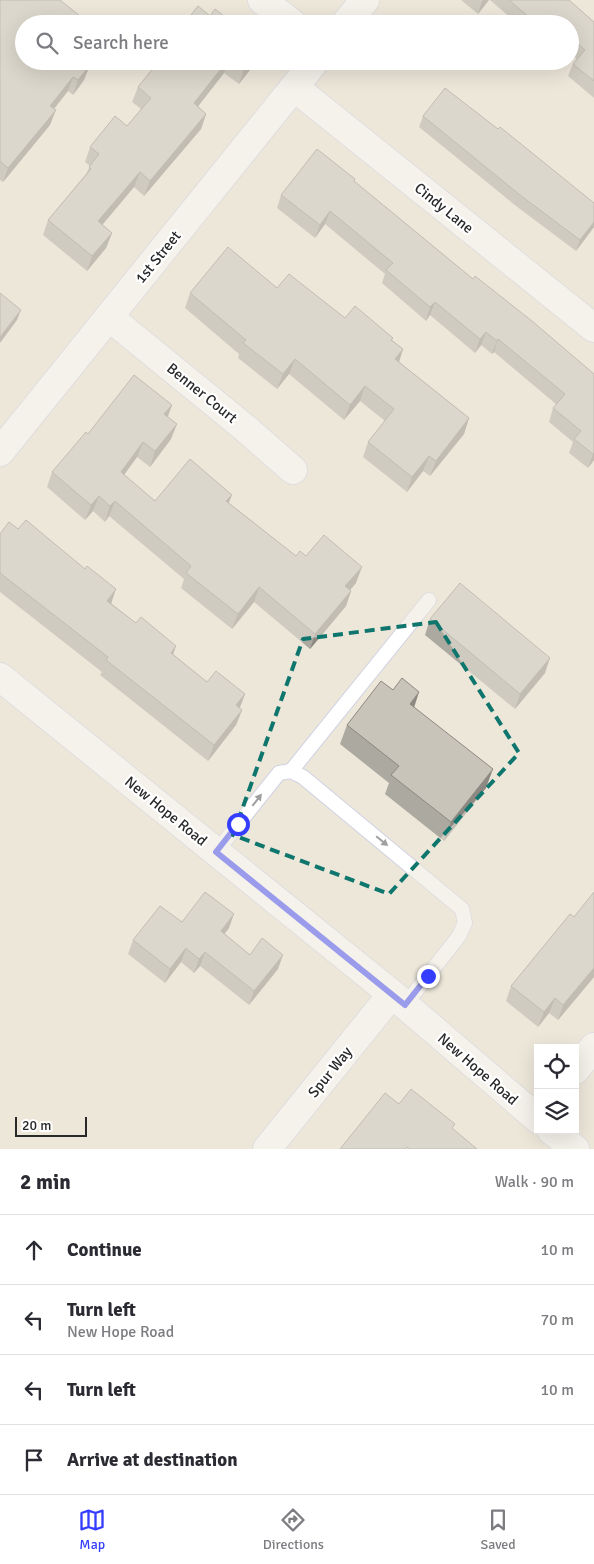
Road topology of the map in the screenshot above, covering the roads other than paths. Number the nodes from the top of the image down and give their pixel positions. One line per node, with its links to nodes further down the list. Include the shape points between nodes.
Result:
1 (262, 0): 3 (street)
2 (364, 0): 4 (street)
3 (281, 15)
4 (352, 15)
5 (308, 70): 6 (street, 1st Street)
6 (294, 87): 7 (street, 1st Street); 8 (street, Cindy Lane)
7 (109, 317): 9 (street, 1st Street); 10 (street, Benner Court)
8 (594, 328)
9 (0, 452)
10 (292, 470)
11 (429, 600): 13 (lane)
12 (0, 677): 14 (street, New Hope Road)
13 (291, 771): 14 (lane, one-way to 13, via 279,773); 15 (lane, one-way to 15, via 303,777 462,909 465,923 460,936)
14 (216, 852): 15 (street, New Hope Road)
15 (398, 1000): 18 (street, New Hope Road); 20 (street, Spur Way)
16 (594, 1047): 17 (street)
17 (579, 1065)
18 (534, 1115)
19 (557, 1134): 21 (street, New Hope Road)
20 (267, 1149)
21 (575, 1149)

